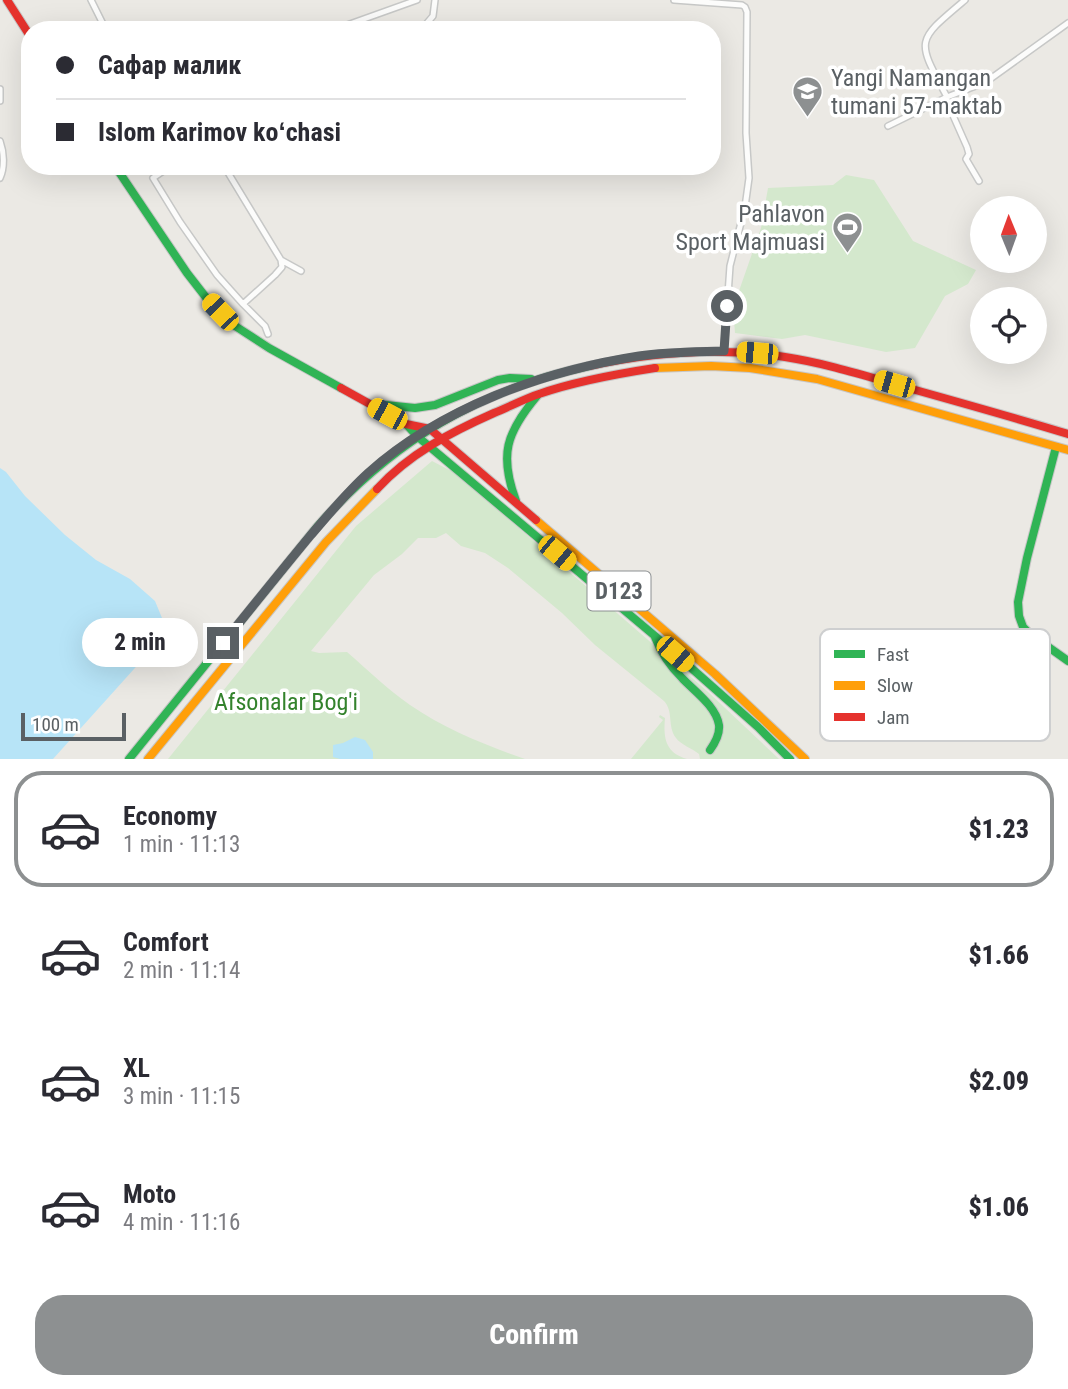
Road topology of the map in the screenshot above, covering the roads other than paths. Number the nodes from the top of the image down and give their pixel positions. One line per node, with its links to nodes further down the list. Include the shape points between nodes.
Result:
1 (7, 0): 10 (main road)
2 (91, 0): 7 (street)
3 (417, 0): 8 (street)
4 (435, 0): 9 (street)
5 (674, 0): 26 (street, via 742,5 747,12 749,178 730,266)
6 (965, 0): 13 (street, via 935,25 924,45)
7 (102, 21)
8 (358, 21)
9 (429, 21)
10 (21, 22)
11 (1068, 23): 13 (street, via 986,82)
12 (0, 89): 14 (street)
13 (947, 97): 15 (street); 21 (street, via 967,147 966,159)
14 (0, 101)
15 (888, 126)
16 (0, 141): 20 (street)
17 (121, 175): 30 (main road, D123, via 187,273 220,312 262,344)
18 (158, 175): 24 (street, via 153,178 180,222)
19 (229, 175): 22 (street)
20 (0, 178)
21 (979, 181)
22 (281, 260): 23 (street); 24 (street, via 282,267)
23 (301, 271)
24 (243, 304): 25 (street)
25 (268, 334)
26 (724, 351): 27 (main road, via 641,356); 28 (main road, via 804,360)
27 (536, 380): 30 (main road, via 498,380 435,405 415,408); 33 (main road)
28 (919, 391): 31 (main road); 34 (main road)
29 (539, 394): 31 (main road, via 653,368 711,366 796,375); 36 (main road); 40 (main road, via 507,444 506,471)
30 (369, 404): 32 (main road, D123)
31 (914, 407): 38 (main road)
32 (406, 424): 33 (main road, D123); 35 (main road, D123)
33 (430, 429): 35 (main road); 36 (main road, D123)
34 (1068, 434)
35 (418, 437): 37 (main road, D123); 46 (main road, via 368,473 334,509 189,679)
36 (441, 438): 37 (main road); 40 (main road, D123)
37 (429, 445): 42 (main road, D123); 47 (main road, via 383,482 326,542)
38 (1056, 447): 39 (main road); 41 (main road, via 1018,602 1018,616)
39 (1068, 450)
40 (517, 502): 49 (main road, D123)
41 (1025, 629)
42 (654, 636): 45 (main road, via 665,659 716,715 717,739); 48 (main road, D123)
43 (1050, 648): 44 (main road)
44 (1068, 661)
45 (710, 750)
46 (129, 759)
47 (148, 759)
48 (790, 759)
49 (805, 759)

